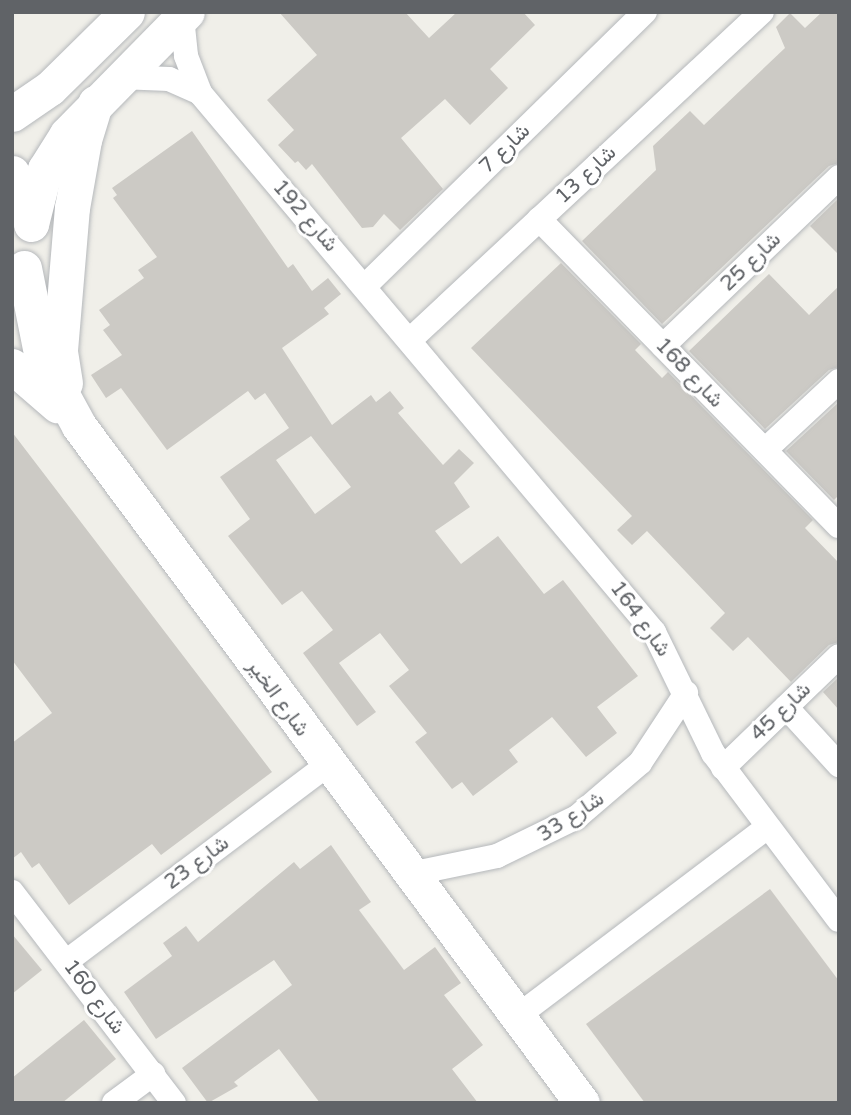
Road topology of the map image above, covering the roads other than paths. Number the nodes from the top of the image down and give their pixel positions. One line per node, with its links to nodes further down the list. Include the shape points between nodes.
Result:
1 (127, 12): 5 (street)
2 (645, 12): 16 (street, شارع 7)
3 (762, 12): 13 (street, شارع 13)
4 (185, 15): 6 (street, شارع الخير); 8 (street, شارع 192, via 186,56)
5 (63, 75): 7 (street); 10 (street)
6 (120, 77): 8 (street, شارع 192, via 169,79); 9 (street, شارع الخير)
7 (12, 86)
8 (200, 93): 16 (street, شارع 192)
9 (95, 103): 14 (street, شارع الخير, via 67,134 45,169); 22 (street, via 76,177 60,338 62,376)
10 (12, 114)
11 (12, 173): 14 (street, via 24,194)
12 (839, 177): 18 (street, شارع 25)
13 (539, 219): 17 (street, شارع 13); 18 (street, شارع 168)
14 (31, 224): 15 (street, شارع الخير)
15 (18, 279): 22 (street, شارع الخير, via 42,358)
16 (365, 286): 17 (street, شارع 192)
17 (411, 339): 26 (street, شارع 164, via 654,632)
18 (663, 346): 23 (street, شارع 168)
19 (12, 366): 22 (street)
20 (839, 380): 23 (street)
21 (12, 392): 22 (street)
22 (79, 426): 28 (street, شارع الخير)
23 (765, 450): 24 (street, شارع 168)
24 (839, 526)
25 (839, 656): 27 (street, شارع 45)
26 (686, 693): 30 (street, شارع 164); 32 (street, شارع 33, via 673,720 640,763 577,817 497,856)
27 (786, 707): 29 (street); 30 (street, شارع 45)
28 (327, 765): 32 (street, شارع الخير); 36 (street, شارع 23)
29 (839, 765)
30 (723, 768): 31 (street, شارع 164)
31 (765, 828): 34 (street, شارع 164); 37 (street)
32 (410, 874): 37 (street, شارع الخير)
33 (12, 892): 36 (street, شارع 160)
34 (831, 892): 35 (street, شارع 164)
35 (839, 920)
36 (67, 961): 38 (street, شارع 160)
37 (519, 1015): 41 (street, شارع الخير)
38 (152, 1074): 39 (street); 40 (street, شارع 160)
39 (114, 1103)
40 (174, 1103)
41 (582, 1103)

